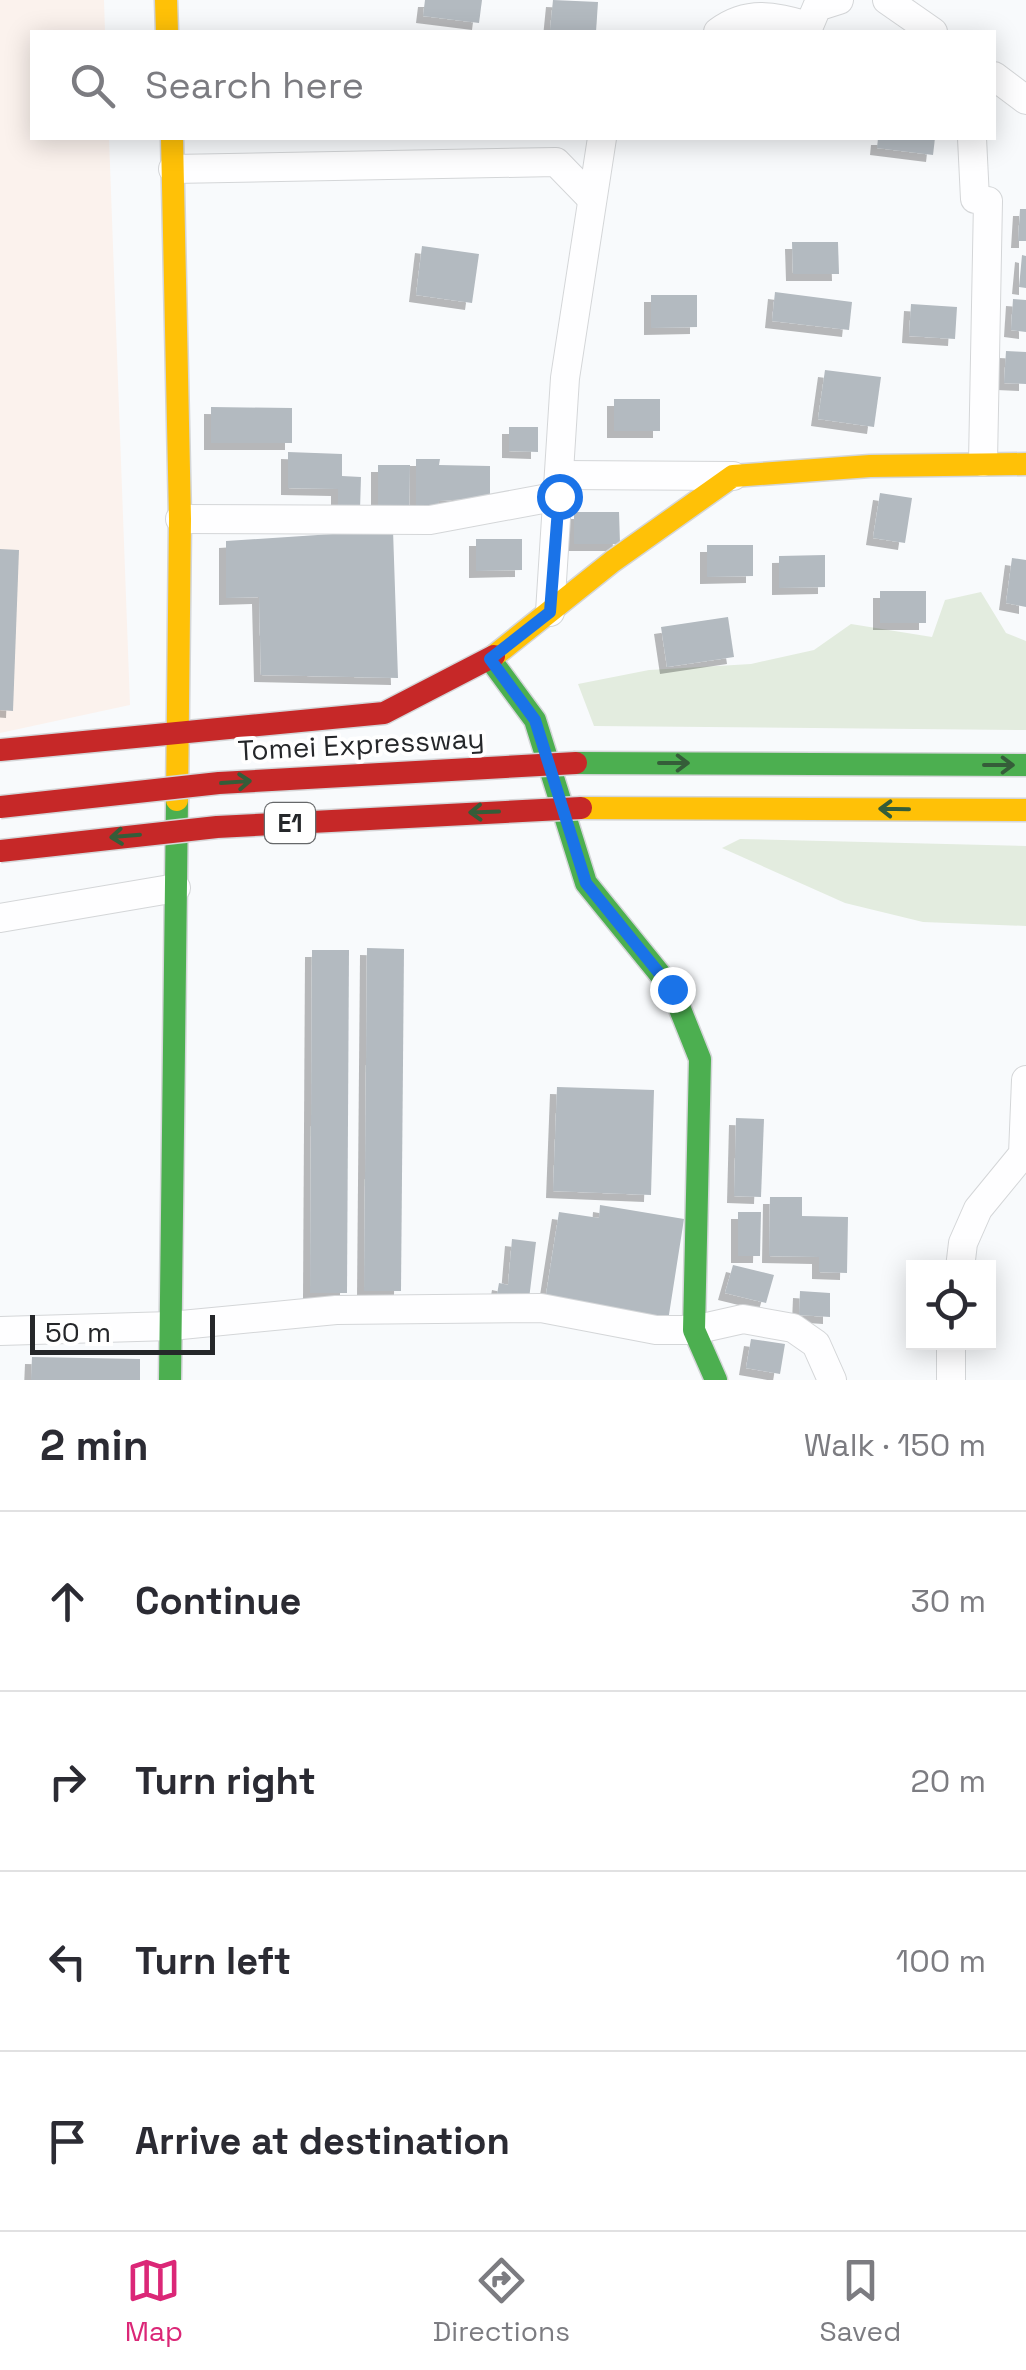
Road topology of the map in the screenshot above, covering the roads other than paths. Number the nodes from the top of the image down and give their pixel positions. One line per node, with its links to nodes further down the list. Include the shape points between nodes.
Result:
1 (166, 0): 5 (main road)
2 (839, 0): 4 (street, via 817,7)
3 (888, 0): 7 (street)
4 (815, 29): 6 (street, via 764,14)
5 (168, 30)
6 (721, 30)
7 (930, 30)
8 (996, 78): 9 (street)
9 (1026, 100)
10 (172, 140): 13 (main road)
11 (602, 140): 14 (street)
12 (972, 140): 15 (street, via 975,199 988,202)
13 (174, 169): 14 (street, via 556,162); 19 (main road)
14 (591, 198): 18 (street, via 564,378)
15 (982, 462): 16 (main road); 17 (main road)
16 (1026, 464)
17 (733, 476): 18 (street); 20 (main road)
18 (559, 485): 19 (street, via 430,520); 20 (street)
19 (180, 519): 22 (main road)
20 (550, 612): 21 (main road)
21 (490, 659): 22 (main road, via 384,713); 33 (main road, via 535,720 586,883 672,989 700,1059)
22 (179, 733): 23 (main road); 28 (main road)
23 (0, 750)
24 (1026, 765): 25 (main road, Tomei Expressway / E1, one-way to 24, bridge, via 218,783 576,762)
25 (0, 806)
26 (1026, 810): 27 (main road, E1, one-way to 27, bridge, via 581,808 219,827)
27 (0, 851)
28 (176, 888): 29 (street); 32 (main road)
29 (0, 918)
30 (1026, 1080): 31 (street, via 1023,1154 978,1209)
31 (961, 1260)
32 (171, 1326): 33 (street, via 336,1310 541,1308 656,1330); 34 (street); 36 (main road)
33 (694, 1330): 37 (main road); 38 (street, via 743,1319 792,1328 816,1344)
34 (0, 1331)
35 (951, 1350): 39 (street)
36 (170, 1380)
37 (716, 1380)
38 (832, 1380)
39 (950, 1380)

